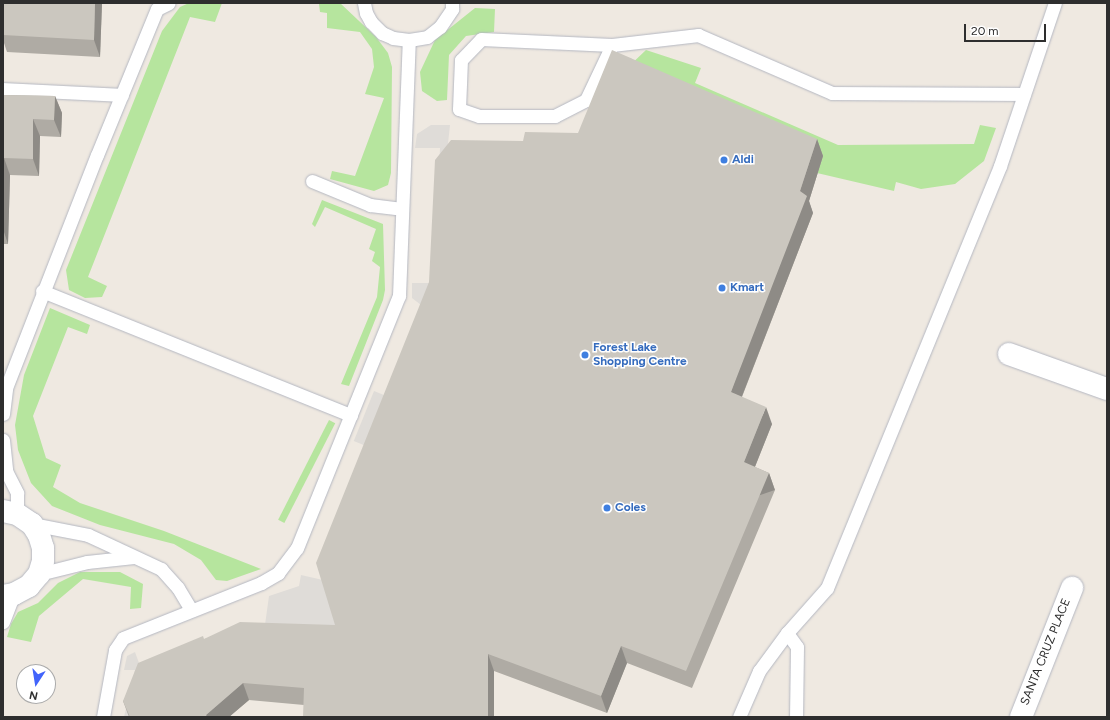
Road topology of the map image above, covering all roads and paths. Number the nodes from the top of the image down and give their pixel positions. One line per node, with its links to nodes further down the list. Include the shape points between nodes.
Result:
1 (364, 3): 5 (lane, via 371,22 382,32 393,38)
2 (452, 3): 5 (lane, via 452,9 440,27 427,36)
3 (1055, 3): 8 (lane)
4 (160, 5): 9 (lane)
5 (409, 40): 11 (lane)
6 (612, 45): 6 (lane, via 586,100 555,116 479,116 459,108 461,60 481,39); 8 (lane, via 698,35 832,93)
7 (3, 89): 9 (lane)
8 (1024, 94): 27 (lane, via 1000,166 828,588)
9 (122, 95): 12 (lane)
10 (312, 181): 11 (lane, via 370,205)
11 (402, 209): 17 (lane, via 398,296)
12 (42, 291): 14 (lane); 17 (lane)
13 (1009, 354): 15 (street)
14 (4, 388): 16 (lane)
15 (1107, 389)
16 (3, 414)
17 (351, 415): 25 (lane, via 297,548 278,574)
18 (3, 440): 19 (lane)
19 (5, 473): 20 (lane, via 17,493)
20 (17, 517): 21 (lane, via 88,535); 22 (street, via 40,535 44,548)
21 (134, 557): 22 (lane, via 87,562); 25 (lane, via 161,569 178,588)
22 (39, 574): 24 (street, via 29,586)
23 (1072, 588): 31 (street, SANTA CRUZ PLACE)
24 (9, 595): 26 (lane)
25 (191, 610): 28 (lane, via 123,638 118,644)
26 (3, 622)
27 (787, 633): 29 (lane, via 759,671); 30 (lane, via 797,647)
28 (103, 717)
29 (739, 717)
30 (796, 717)
31 (1021, 717)

